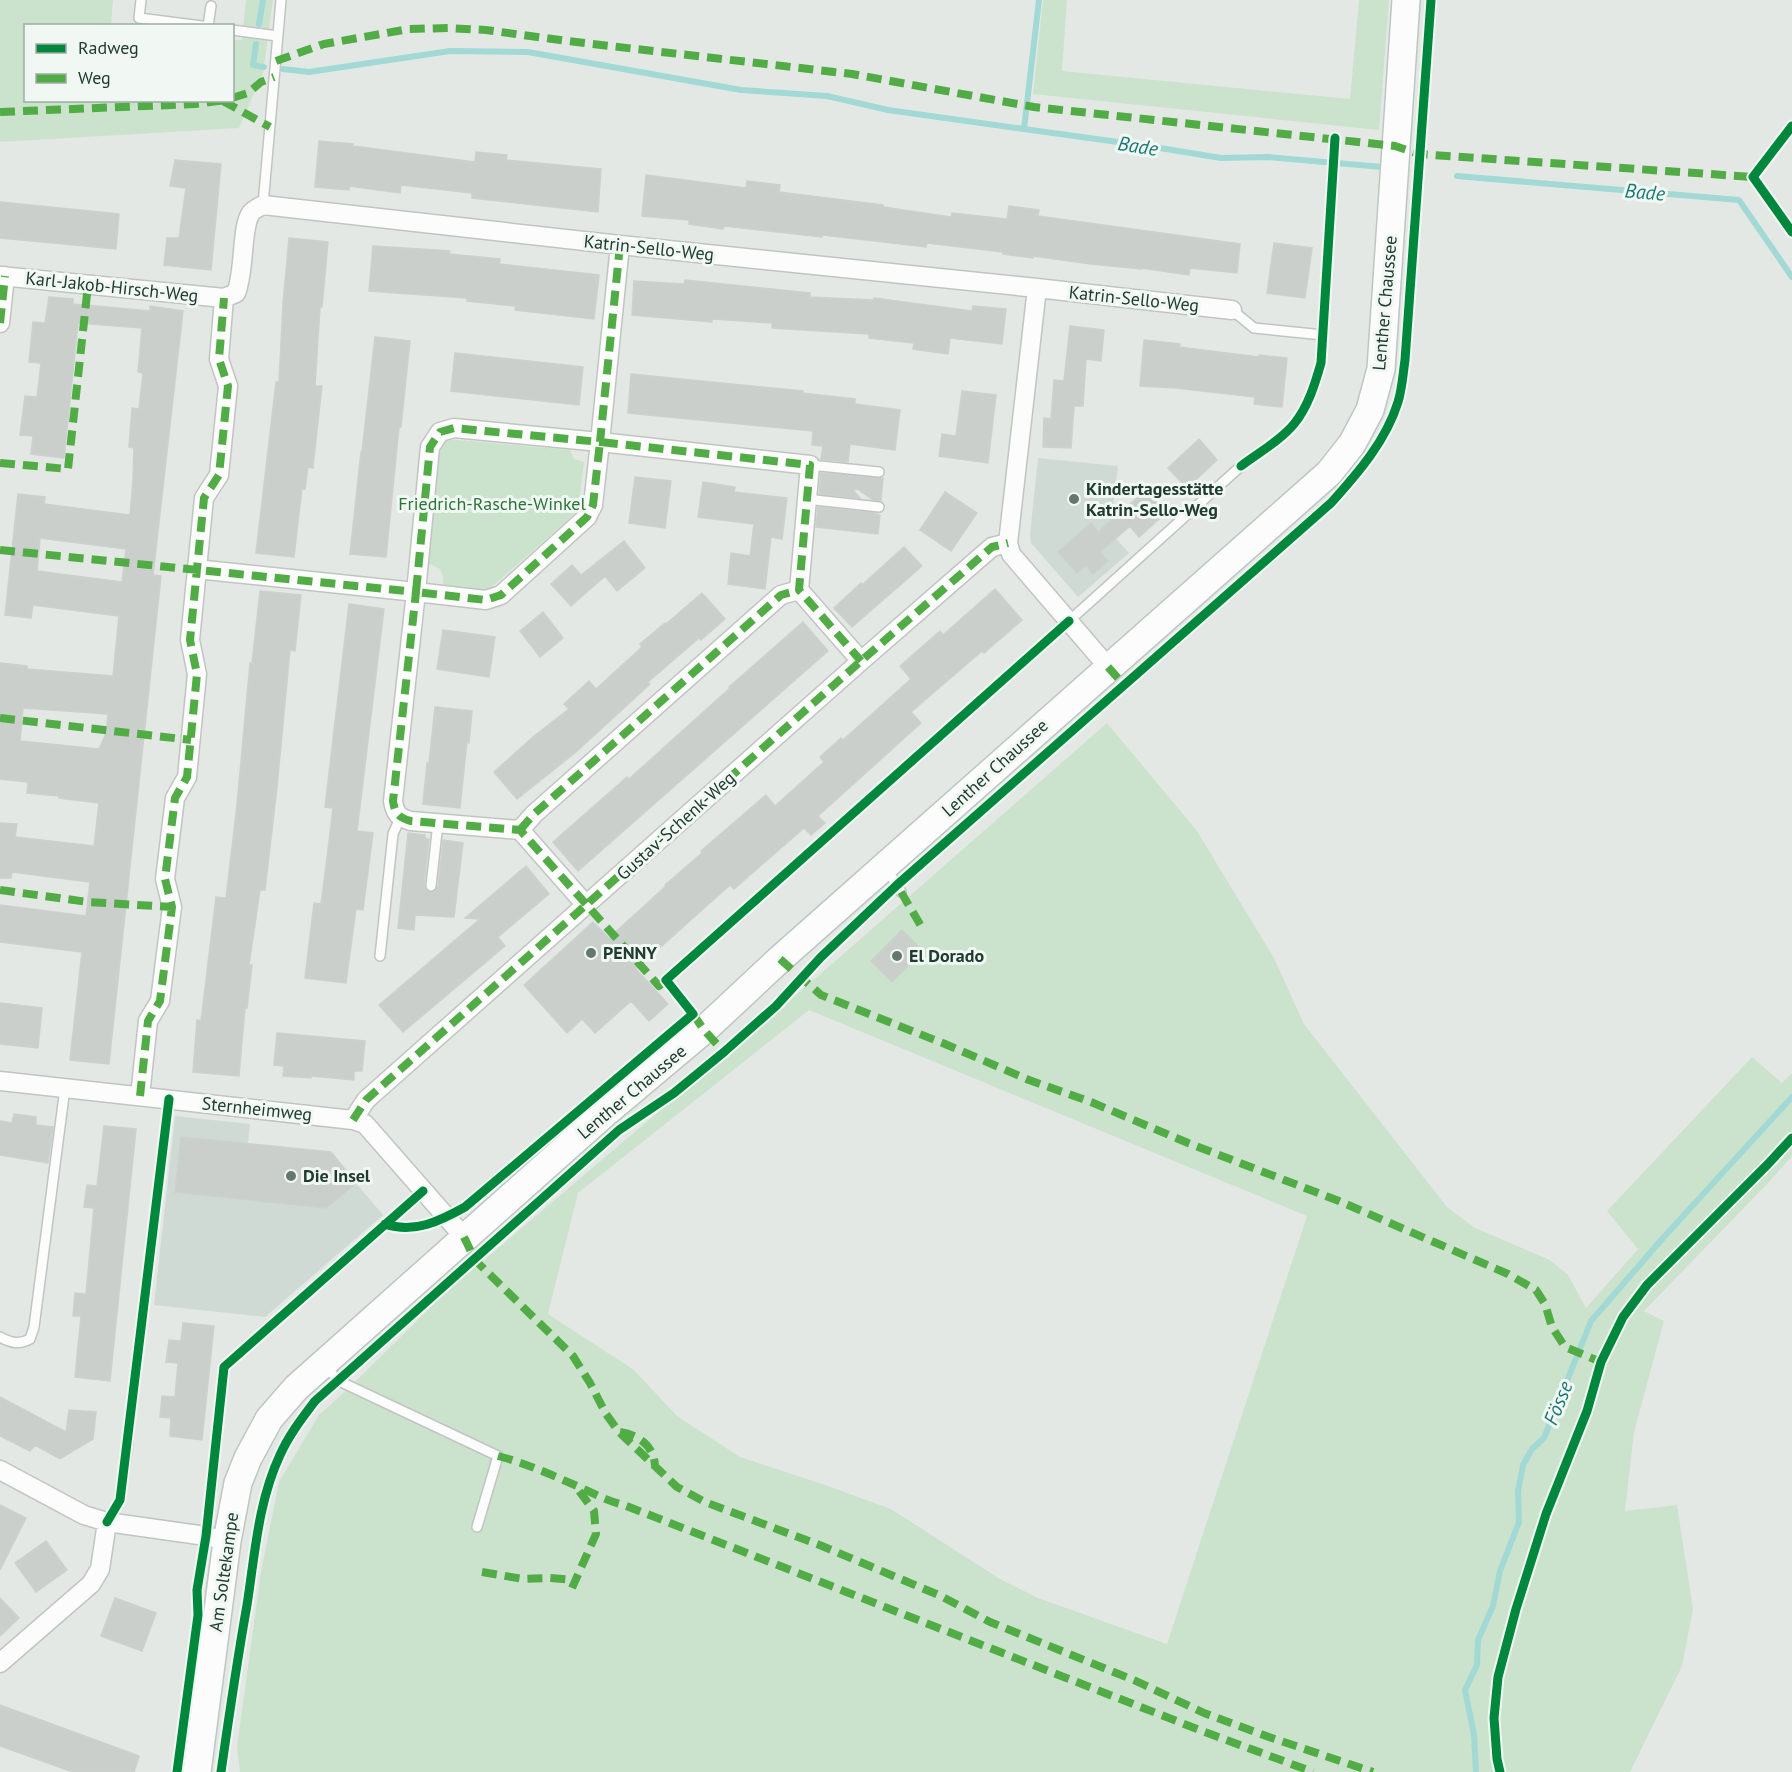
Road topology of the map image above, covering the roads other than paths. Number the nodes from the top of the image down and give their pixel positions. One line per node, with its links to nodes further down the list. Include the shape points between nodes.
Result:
1 (141, 0): 5 (lane, via 139,18)
2 (281, 0): 8 (lane)
3 (1406, 0): 29 (street, Lenther Chaussee, via 1381,369 1370,410 1352,444 1329,473)
4 (211, 6): 6 (lane)
5 (186, 24)
6 (208, 24)
7 (234, 30): 8 (lane)
8 (278, 36): 9 (lane)
9 (263, 204): 10 (street, Katrin-Sello-Weg); 13 (street, via 251,212 247,225 236,293)
10 (620, 245): 12 (street, Katrin-Sello-Weg); 17 (street)
11 (2, 276): 13 (street, Karl-Jakob-Hirsch-Weg); 15 (street)
12 (1036, 288): 14 (street, Katrin-Sello-Weg); 23 (street)
13 (224, 298): 24 (street, via 219,359 228,386 219,475 204,498)
14 (1232, 310): 16 (lane, via 1254,328)
15 (0, 323)
16 (1323, 335)
17 (600, 442): 18 (street); 26 (street, via 593,505 587,517 501,595 486,600); 26 (street, via 454,428 440,432 430,447)
18 (810, 465): 20 (lane); 21 (street)
19 (1241, 466): 27 (lane)
20 (879, 472)
21 (806, 499): 22 (lane); 25 (street)
22 (879, 507)
23 (1008, 543): 27 (street, via 1011,554); 28 (street, Gustav-Schenk-Weg, via 993,547)
24 (196, 569): 26 (street); 40 (street, via 190,640 197,674 191,740 187,777 175,798 165,879 172,907 160,1001 148,1021)
25 (799, 590): 28 (street); 32 (street, via 781,596)
26 (416, 592): 30 (street, via 393,801)
27 (1070, 621): 29 (street)
28 (861, 661): 36 (street, Gustav-Schenk-Weg)
29 (1108, 668): 33 (street, Lenther Chaussee)
30 (400, 818): 31 (street); 37 (lane, via 393,834)
31 (438, 823): 32 (street); 34 (lane)
32 (520, 830): 36 (street)
33 (884, 866): 35 (lane); 42 (street, Lenther Chaussee, via 704,1030)
34 (431, 886)
35 (901, 892)
36 (586, 905): 41 (street, Gustav-Schenk-Weg, via 366,1100)
37 (380, 956)
38 (0, 1081): 39 (street, Sternheimweg)
39 (65, 1088): 40 (street, Sternheimweg); 43 (lane, via 34,1327 30,1339 21,1343)
40 (140, 1096): 41 (street, Sternheimweg)
41 (354, 1120): 42 (street, via 365,1124)
42 (464, 1237): 44 (street, Lenther Chaussee)
43 (0, 1337)
44 (322, 1363): 45 (street, Lenther Chaussee); 49 (lane, via 339,1381 498,1456)
45 (296, 1388): 50 (street, Am Soltekampe, via 269,1419 248,1458 238,1483)
46 (128, 1442): 48 (lane, via 120,1500)
47 (0, 1470): 48 (street, via 84,1515)
48 (107, 1522): 50 (street); 51 (street, via 100,1569 91,1584)
49 (477, 1527)
50 (227, 1541): 52 (street, Am Soltekampe)
51 (0, 1663)
52 (197, 1772)

